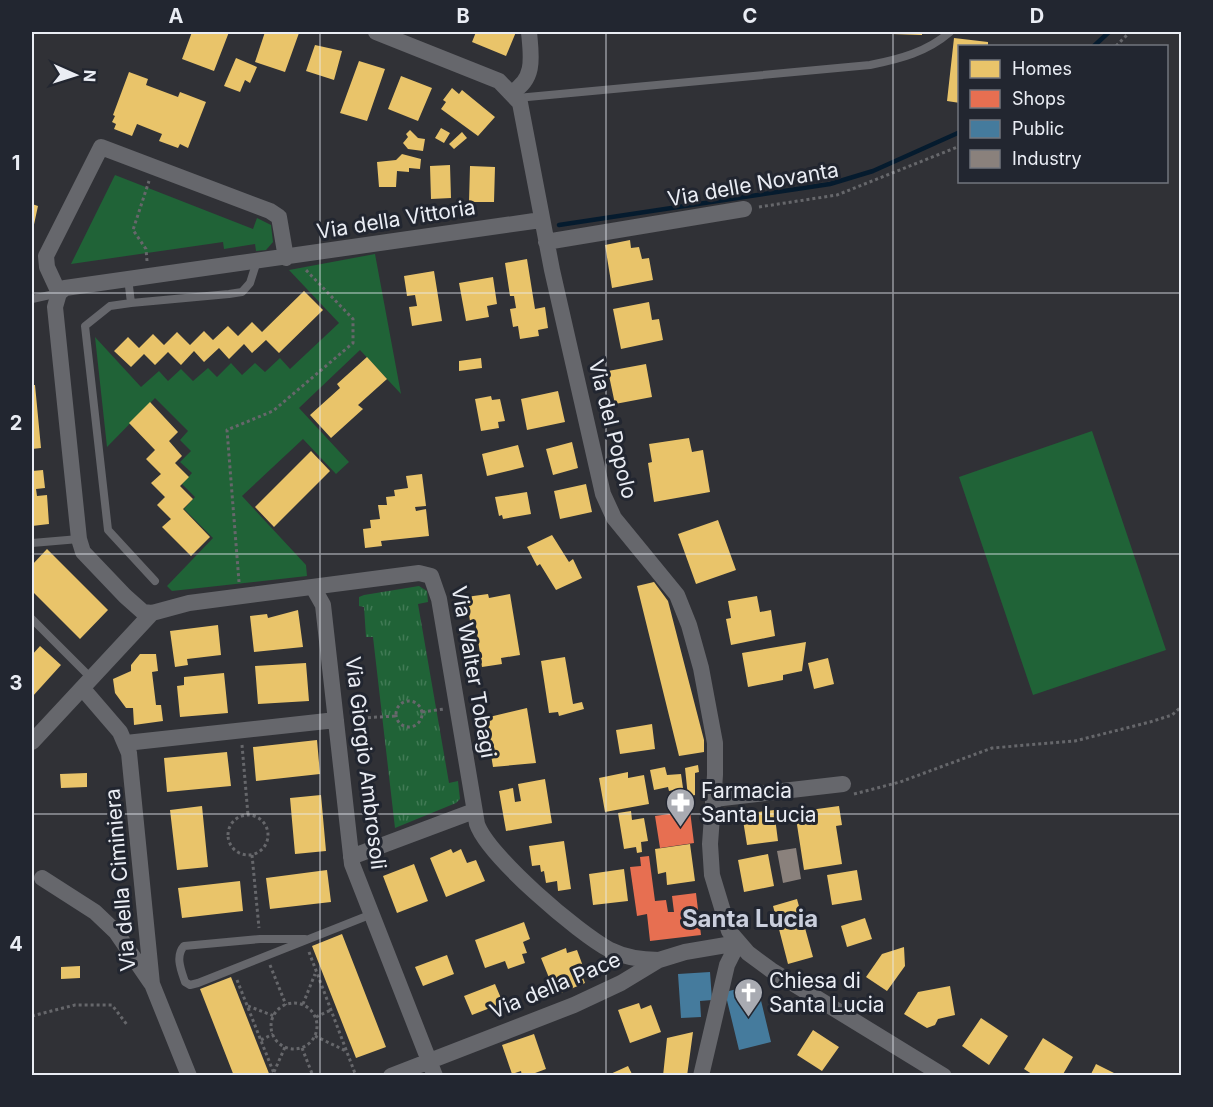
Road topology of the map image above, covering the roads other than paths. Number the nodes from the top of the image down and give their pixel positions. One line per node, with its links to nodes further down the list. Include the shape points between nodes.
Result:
1 (376, 32): 4 (street, via 499,81)
2 (529, 32): 4 (street, via 530,73)
3 (950, 32): 4 (lane, via 914,54 870,64)
4 (515, 95): 6 (street, Via del Popolo, via 524,112)
5 (744, 209): 7 (street, Via delle Novanta)
6 (541, 220): 7 (street, Via del Popolo); 8 (street, Via della Vittoria)
7 (546, 242): 25 (street, Via del Popolo, via 603,494 614,518 677,595 696,645 713,726)
8 (290, 258): 9 (street, Via della Vittoria); 12 (street, via 279,217 100,147 46,256)
9 (257, 261): 10 (street, Via della Vittoria); 13 (lane, via 250,283 242,292)
10 (128, 278): 12 (street, Via della Vittoria, via 74,285); 13 (lane)
11 (32, 299): 12 (lane)
12 (57, 300): 14 (street)
13 (131, 303): 16 (lane, via 110,306 85,326 108,530)
14 (79, 539): 15 (lane); 18 (street, via 83,552 125,596 143,612)
15 (32, 543)
16 (155, 581)
17 (314, 589): 18 (street, Via Walter Tobagi, via 189,603); 21 (street, Via Giorgio Ambrosoli, via 323,605); 26 (street, Via Walter Tobagi, via 419,573 434,580)
18 (152, 613): 20 (street)
19 (32, 619): 20 (lane)
20 (88, 684): 22 (street); 23 (street, Via della Ciminiera)
21 (336, 720): 23 (street); 27 (street, Via Giorgio Ambrosoli)
22 (32, 742)
23 (126, 743): 33 (street, Via della Ciminiera, via 133,777)
24 (843, 784): 25 (street)
25 (714, 799): 31 (street, Via del Popolo, via 712,875 725,921)
26 (474, 811): 27 (street); 32 (street, Via Walter Tobagi, via 484,840 582,931 627,957)
27 (351, 857): 29 (street, Via Giorgio Ambrosoli)
28 (42, 878): 33 (street, via 95,912 116,932)
29 (372, 914): 30 (lane); 34 (street, Via Giorgio Ambrosoli)
30 (305, 939): 30 (lane, via 191,945 181,950 180,968 190,985)
31 (738, 943): 32 (street, Via della Pace); 37 (street, via 727,965); 38 (street, Via del Popolo, via 771,970)
32 (659, 960): 34 (street, Via della Pace, via 621,983)
33 (152, 984): 35 (street, Via della Ciminiera)
34 (432, 1068): 36 (street, Via della Pace)
35 (189, 1076)
36 (391, 1076)
37 (701, 1076)
38 (944, 1076)

